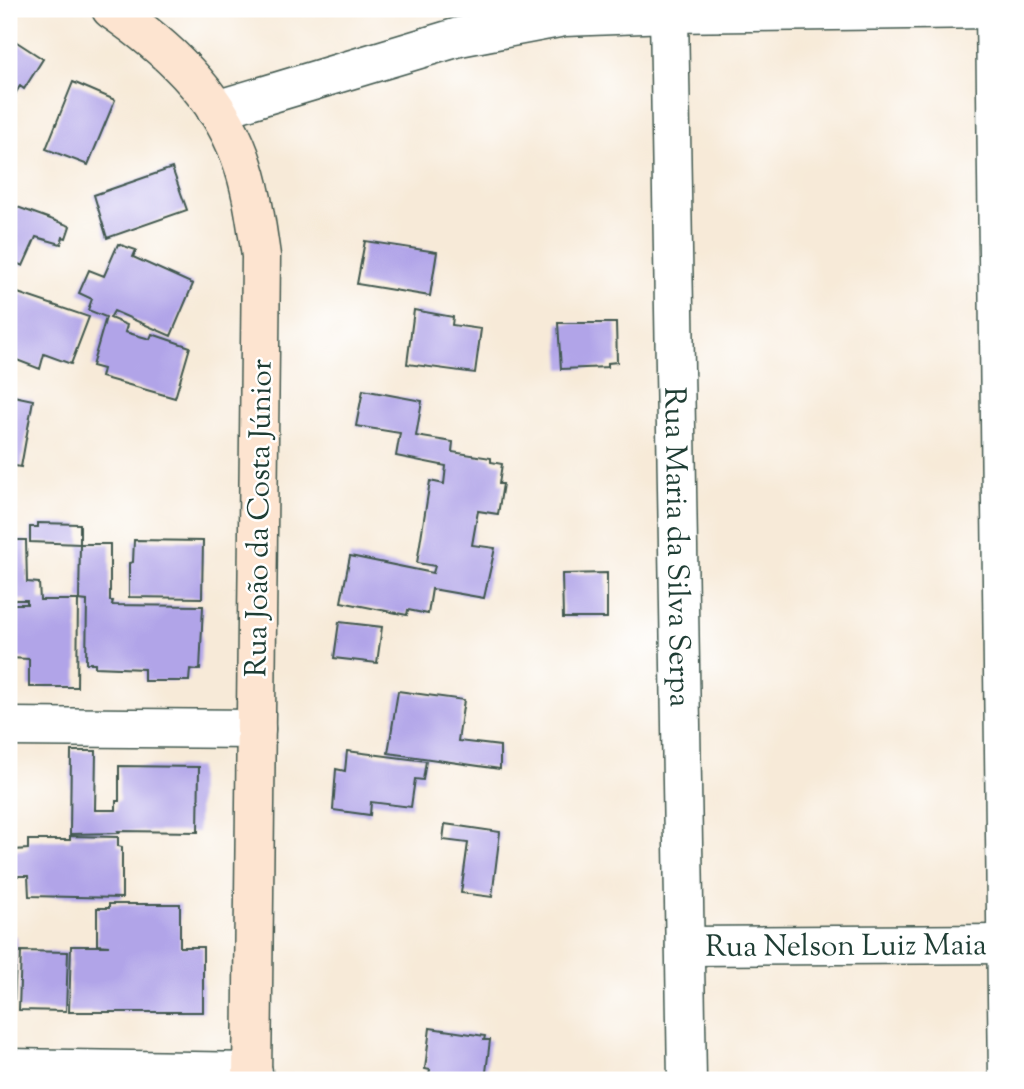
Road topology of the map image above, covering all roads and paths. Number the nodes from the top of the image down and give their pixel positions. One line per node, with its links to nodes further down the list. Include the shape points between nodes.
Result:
1 (111, 9): 4 (main road, Rua João da Costa Júnior, via 165,50)
2 (994, 9): 3 (street); 7 (street)
3 (669, 13): 4 (street, via 564,17 503,27); 8 (street, Rua Maria da Silva Serpa)
4 (216, 110): 6 (main road, Rua João da Costa Júnior, via 240,155 254,205 261,256)
5 (9, 727): 6 (street)
6 (256, 729): 10 (main road, Rua João da Costa Júnior)
7 (1006, 944): 8 (street, Rua Nelson Luiz Maia); 12 (street)
8 (685, 946): 11 (street, Rua Maria da Silva Serpa)
9 (9, 1068): 10 (street)
10 (253, 1076)
11 (687, 1080)
12 (1008, 1080)

